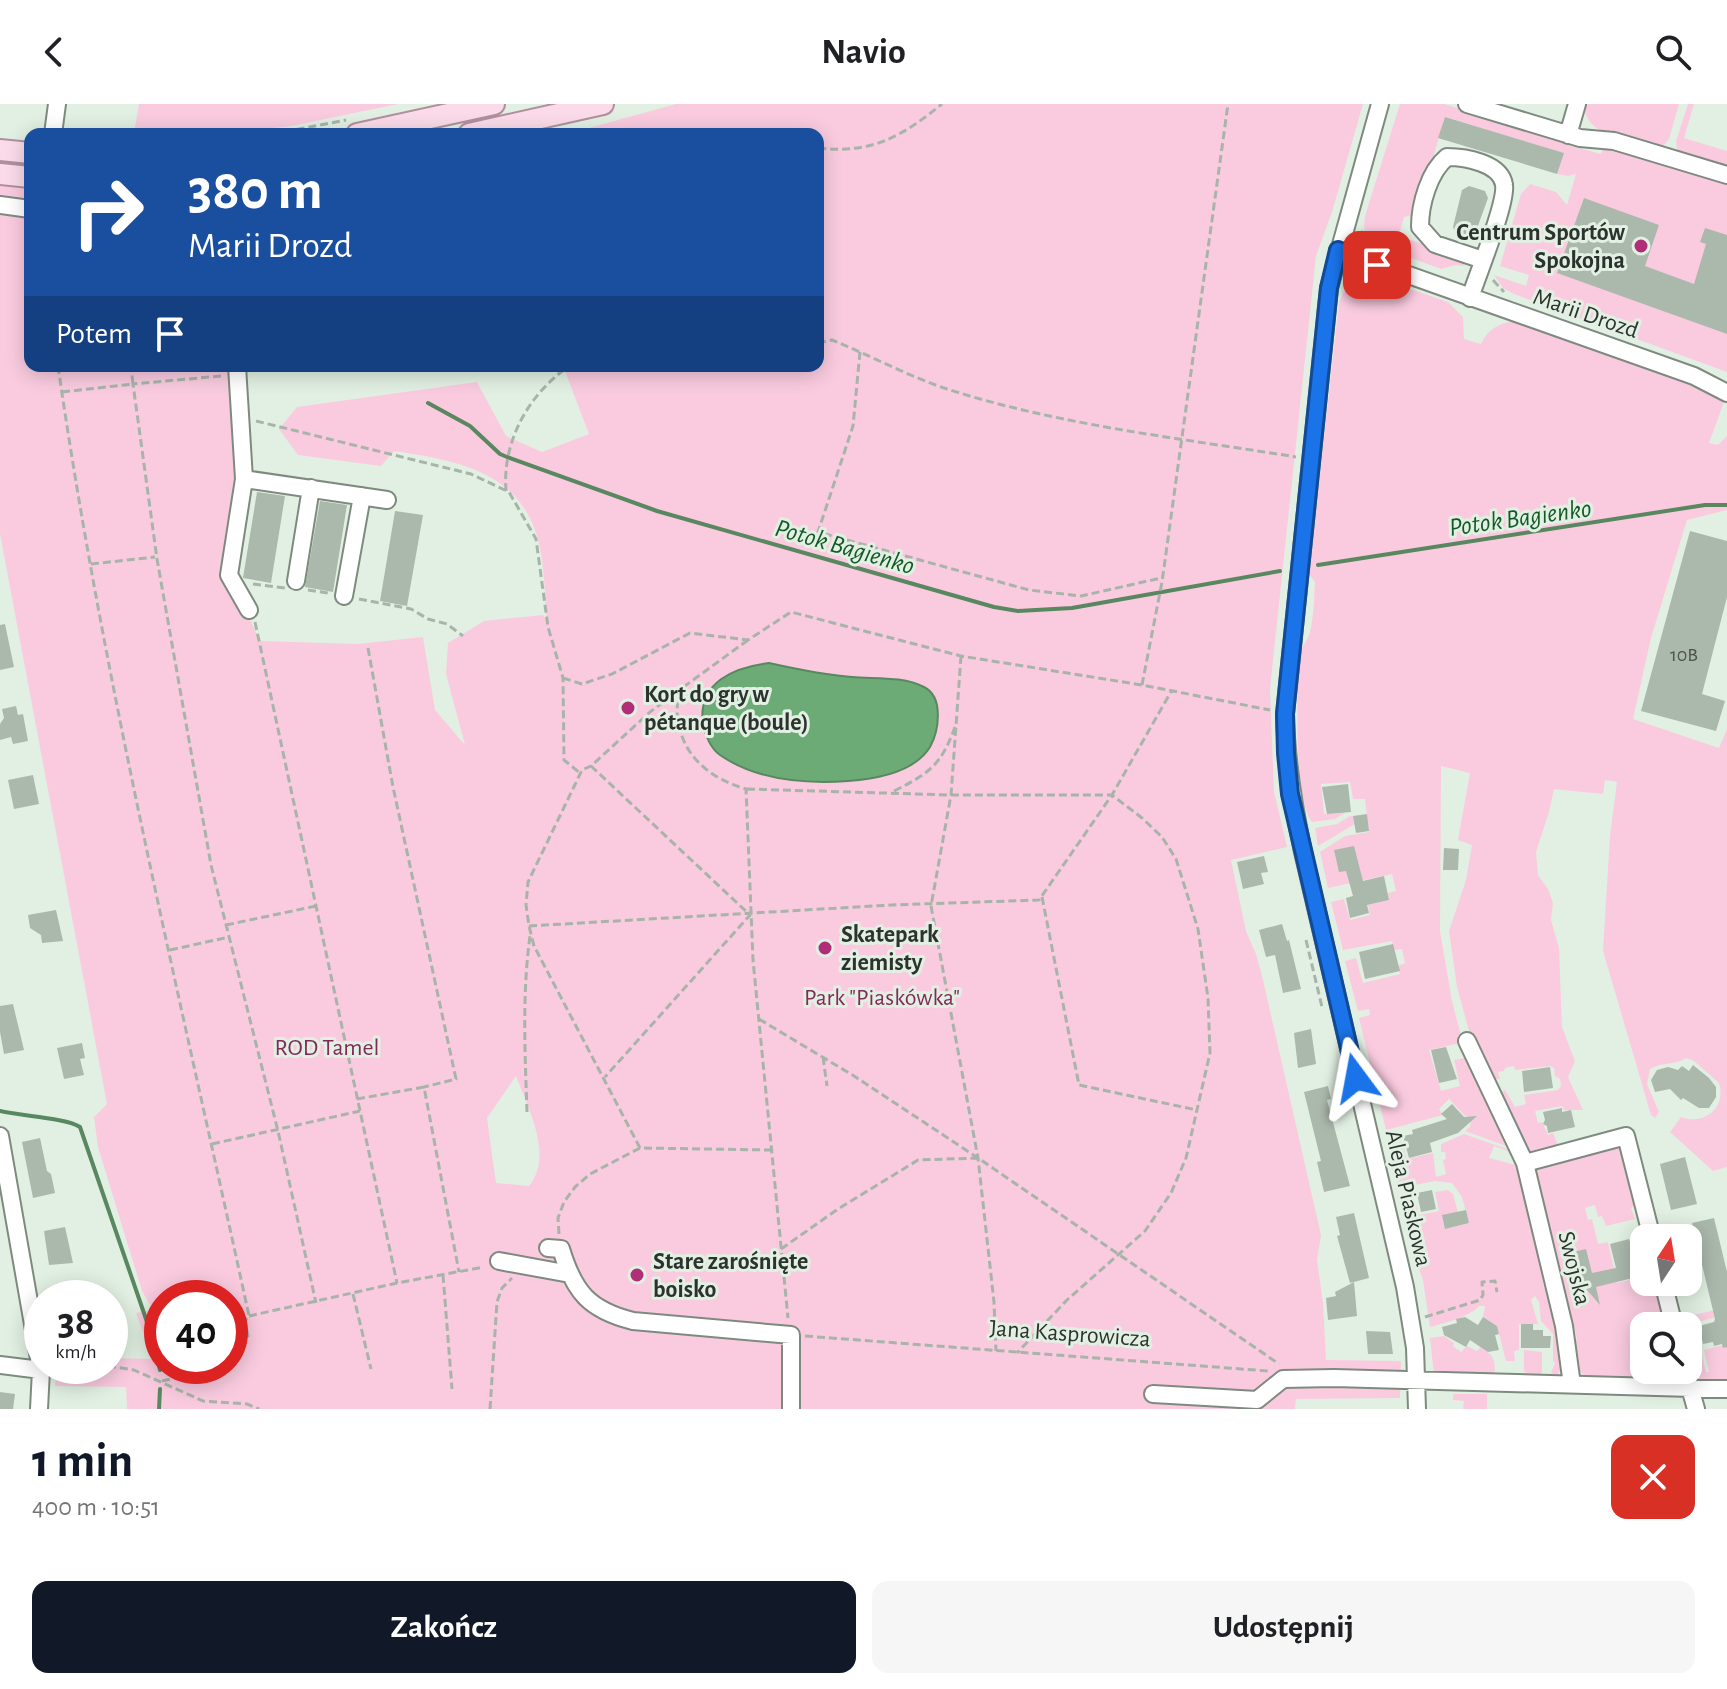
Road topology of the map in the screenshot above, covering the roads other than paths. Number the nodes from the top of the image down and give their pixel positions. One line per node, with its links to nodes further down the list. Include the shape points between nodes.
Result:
1 (57, 104): 8 (street)
2 (494, 104): 9 (main road)
3 (603, 104): 10 (main road)
4 (1380, 104): 20 (street, Aleja Piaskowa)
5 (1467, 104): 7 (street)
6 (1577, 104): 11 (street)
7 (1499, 109): 11 (street)
8 (54, 128)
9 (384, 128)
10 (496, 128)
11 (1568, 135): 16 (street, via 1614,141)
12 (0, 150): 13 (main road)
13 (24, 152)
14 (24, 169): 15 (street)
15 (3, 174): 17 (main road)
16 (1727, 175)
17 (24, 176)
18 (0, 205): 19 (street)
19 (24, 208)
20 (1338, 250): 22 (street, Marii Drozd); 43 (street, Aleja Piaskowa, via 1329,288 1285,714 1290,794 1405,1287)
21 (1480, 267): 21 (street, via 1435,244 1420,227 1432,176 1447,157 1482,164 1504,183); 22 (street)
22 (1470, 298): 24 (street, Marii Drozd, via 1694,376)
23 (232, 372): 25 (street)
24 (1727, 393)
25 (244, 479): 26 (street); 31 (street, via 229,575)
26 (311, 488): 27 (street); 29 (street)
27 (362, 496): 28 (street); 30 (street)
28 (387, 500)
29 (293, 586)
30 (344, 596)
31 (249, 610)
32 (1467, 1041): 35 (street, Swojska)
33 (0, 1136): 34 (street)
34 (2, 1156): 40 (street)
35 (1525, 1163): 36 (street, via 1626,1136); 46 (street, Swojska, via 1564,1326)
36 (1648, 1224)
37 (554, 1249): 39 (street)
38 (496, 1263): 39 (street)
39 (572, 1278): 51 (street, via 597,1309 633,1321 791,1335)
40 (25, 1280)
41 (0, 1365): 42 (street)
42 (24, 1368)
43 (1417, 1381): 46 (street); 49 (street, via 1295,1376 1257,1400); 52 (street, Aleja Piaskowa)
44 (40, 1384): 50 (street)
45 (1689, 1384): 47 (street)
46 (1572, 1385): 47 (street)
47 (1690, 1388): 48 (street); 53 (street)
48 (1727, 1389)
49 (1153, 1394)
50 (39, 1409)
51 (791, 1409)
52 (1417, 1409)
53 (1696, 1409)

